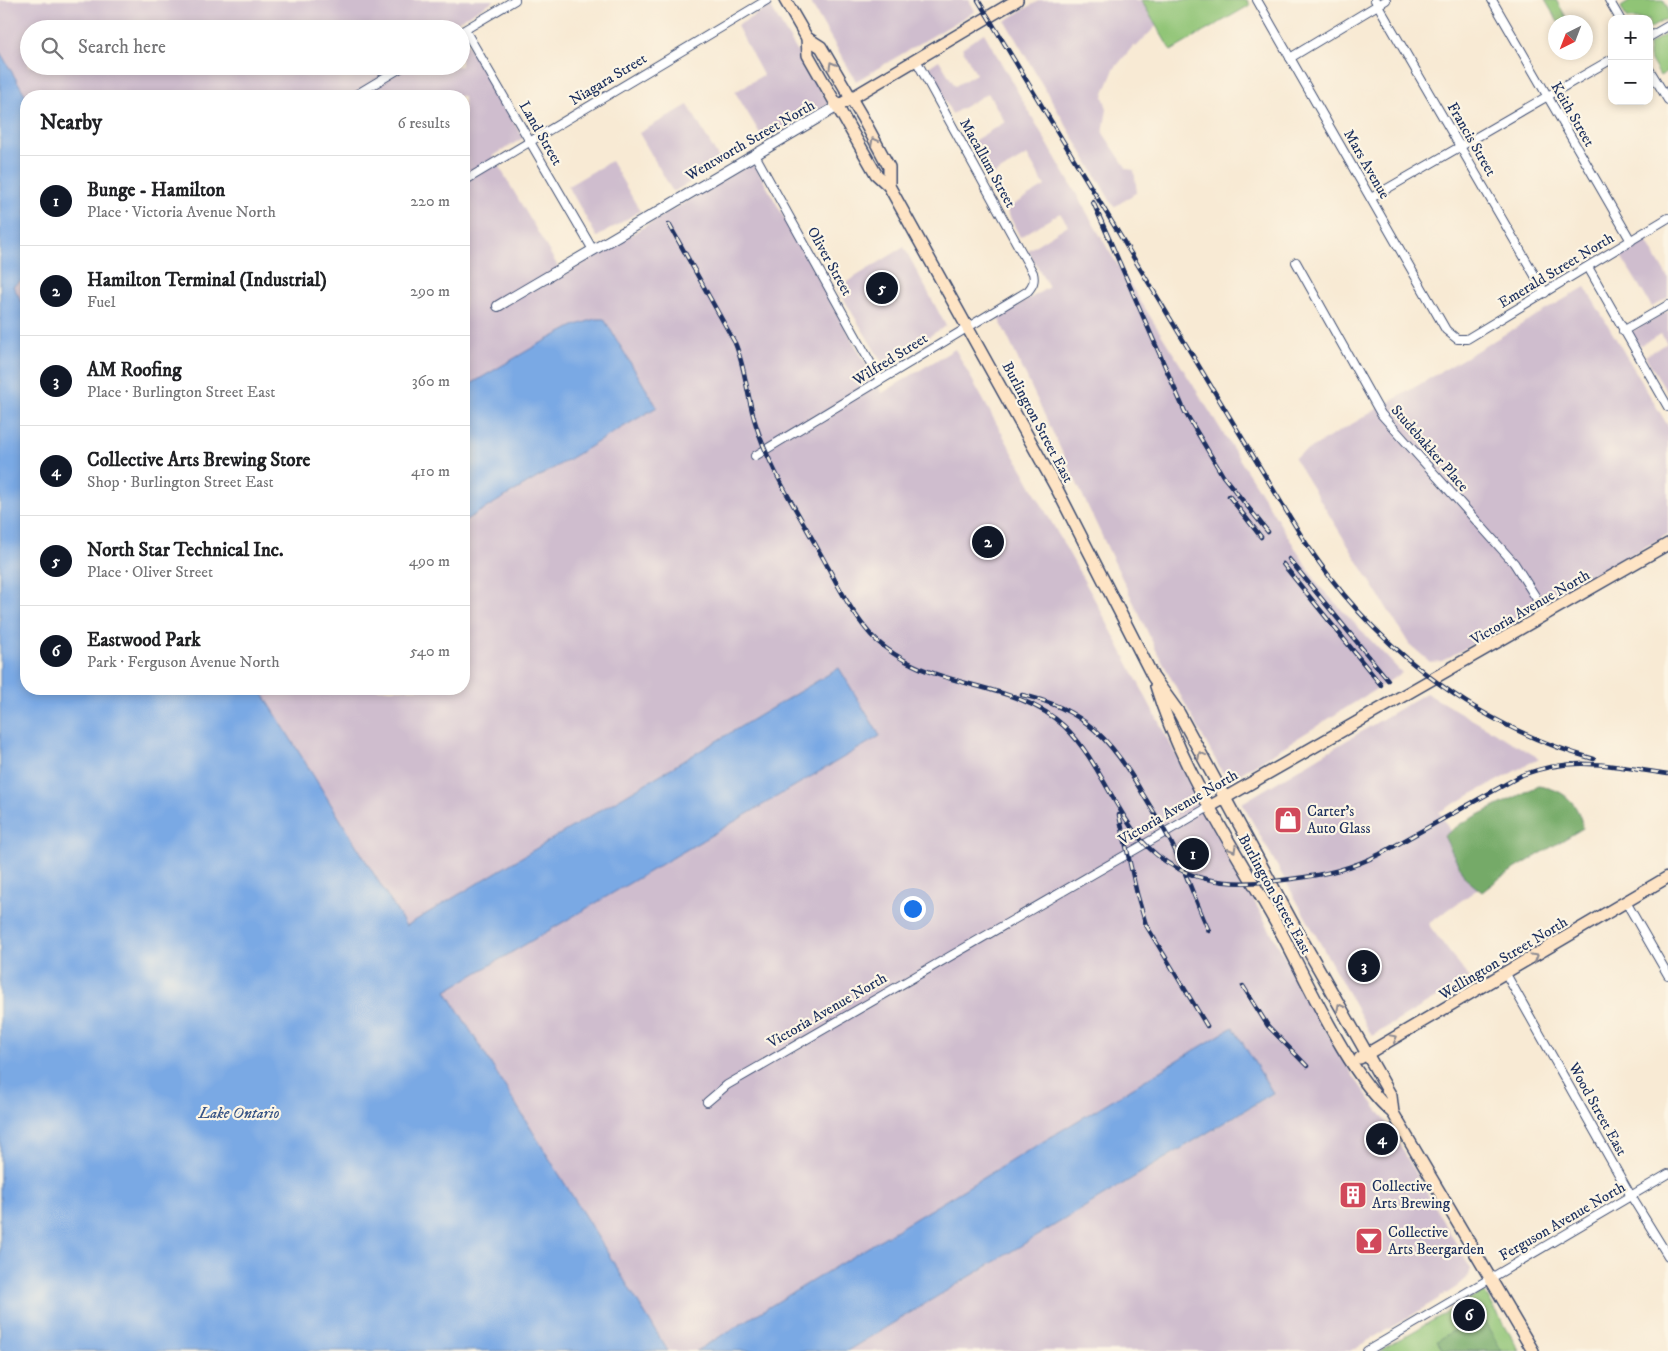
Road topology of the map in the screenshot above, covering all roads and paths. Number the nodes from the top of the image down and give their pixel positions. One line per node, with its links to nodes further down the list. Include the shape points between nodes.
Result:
1 (515, 0): 12 (street)
2 (767, 0): 26 (street, Niagara Street)
3 (785, 0): 14 (main road, Burlington Street East)
4 (1017, 0): 17 (main road, Wentworth Street North)
5 (1257, 0): 16 (street, Mars Avenue)
6 (1386, 0): 9 (street)
7 (1492, 0): 22 (street, Keith Street)
8 (1609, 0): 10 (street)
9 (1377, 2): 16 (street); 27 (street, Francis Street)
10 (1618, 15)
11 (1668, 26): 13 (street)
12 (470, 27)
13 (1653, 35)
14 (806, 38): 23 (main road, Burlington Street East, one-way to 14, via 821,47); 25 (main road, Burlington Street East, via 808,55)
15 (470, 42): 26 (street, Land Street)
16 (1290, 58): 31 (street, Mars Avenue)
17 (916, 60): 23 (main road, Wentworth Street North); 37 (street, Macallum Street)
18 (1609, 60): 22 (street)
19 (389, 75): 21 (street)
20 (1653, 76): 24 (street)
21 (364, 90)
22 (1547, 96): 27 (street); 33 (street, Keith Street)
23 (851, 99): 25 (main road, Wentworth Street North); 30 (main road, Burlington Street East, one-way to 23, via 889,167)
24 (1668, 100)
25 (838, 106): 28 (street, Wentworth Street North); 30 (main road, Burlington Street East, via 876,174)
26 (530, 141): 29 (street, Niagara Street); 34 (street, Land Street)
27 (1460, 146): 31 (street); 38 (street, Francis Street)
28 (755, 155): 34 (street, Wentworth Street North); 44 (street, Oliver Street)
29 (470, 177)
30 (889, 186): 41 (main road, Burlington Street East)
31 (1371, 198): 43 (street, Mars Avenue, via 1446,330)
32 (1668, 218): 33 (street, Emerald Street North)
33 (1631, 241): 36 (street, Emerald Street North)
34 (593, 250): 40 (street, Wentworth Street North)
35 (1296, 262): 48 (street, Studebakker Place, via 1381,414 1514,563)
36 (1588, 267): 38 (street, Emerald Street North); 42 (street)
37 (1034, 280): 41 (street, Wilfred Street, via 1028,291)
38 (1546, 293): 43 (street, Emerald Street North, via 1467,339)
39 (1668, 305): 42 (street)
40 (498, 306)
41 (969, 327): 44 (street, Wilfred Street); 49 (main road, Burlington Street East)
42 (1623, 331): 45 (street)
43 (1457, 339)
44 (880, 380): 46 (street, Wilfred Street)
45 (1668, 407)
46 (755, 456)
47 (1668, 544): 48 (main road, Victoria Avenue North)
48 (1547, 615): 50 (main road, Victoria Avenue North)
49 (1153, 677): 50 (main road, Burlington Street East, one-way to 49, via 1179,713); 51 (main road, Burlington Street East, via 1166,719)
50 (1224, 798): 51 (main road, Victoria Avenue North); 56 (main road, Burlington Street East, one-way to 50)
51 (1209, 807): 57 (main road, Burlington Street East, one-way to 57); 58 (street, Victoria Avenue North, via 727,1085)
52 (1668, 877): 53 (main road, Wellington Street North)
53 (1626, 902): 54 (main road, Wellington Street North, one-way to 53); 55 (street)
54 (1506, 974): 56 (main road, Wellington Street North, one-way to 54); 61 (street, Wood Street East)
55 (1668, 975)
56 (1366, 1054): 57 (main road, Wellington Street North); 59 (main road, Burlington Street East, via 1391,1096)
57 (1353, 1063): 59 (main road, Burlington Street East, via 1381,1103)
58 (707, 1102)
59 (1393, 1113): 63 (main road, Burlington Street East)
60 (1668, 1174): 61 (street, Ferguson Avenue North)
61 (1631, 1196): 62 (street, Wood Street East); 63 (street, Ferguson Avenue North)
62 (1668, 1256)
63 (1489, 1279): 64 (street, Ferguson Avenue North); 65 (main road, Burlington Street East)
64 (1367, 1351)
65 (1533, 1351)

